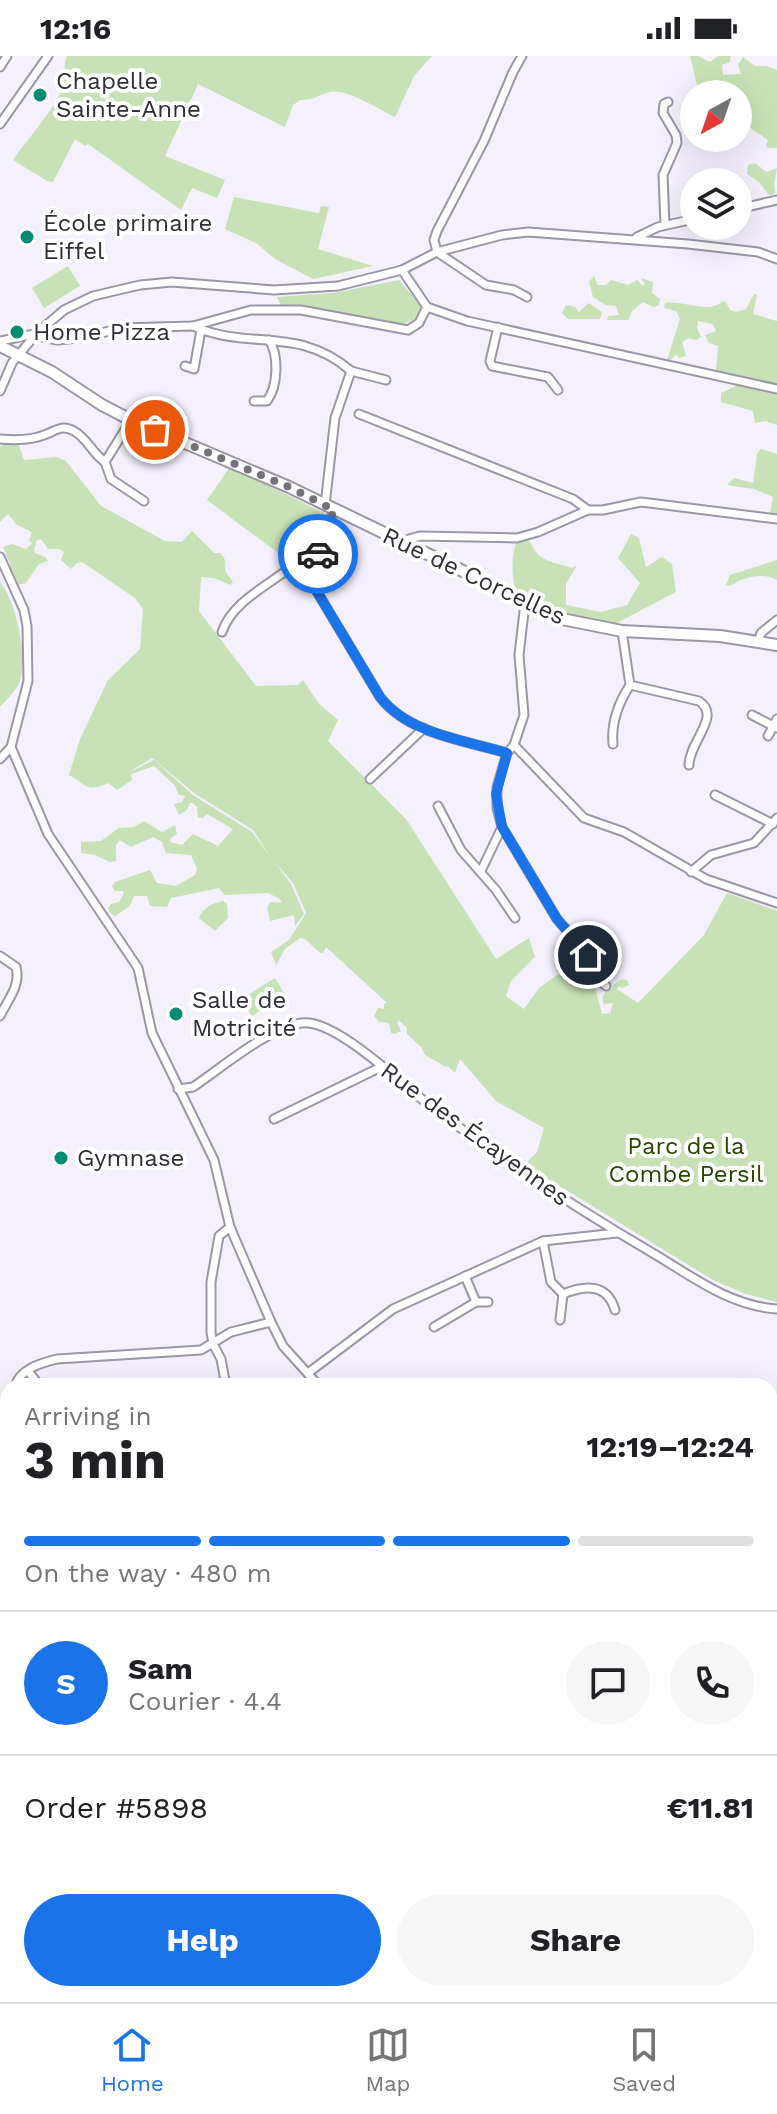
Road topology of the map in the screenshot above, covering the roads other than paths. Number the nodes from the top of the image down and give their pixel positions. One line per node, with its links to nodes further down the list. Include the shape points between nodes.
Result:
1 (7, 56): 4 (street)
2 (48, 56): 6 (street)
3 (522, 56): 12 (street, via 435,234)
4 (0, 67)
5 (668, 102): 10 (street, via 663,113 677,143 663,175)
6 (0, 124)
7 (777, 200): 8 (street)
8 (752, 206)
9 (680, 222): 10 (street)
10 (665, 225): 11 (street)
11 (635, 239): 12 (street, via 528,232); 13 (street, via 747,250)
12 (437, 252): 14 (street); 15 (street, via 486,285)
13 (777, 259)
14 (402, 270): 16 (street); 19 (street, via 357,283 290,290 140,285 73,304)
15 (527, 297)
16 (427, 307): 17 (street); 18 (street, via 419,323 408,330 301,310 251,310)
17 (498, 327): 25 (street); 26 (street, via 491,365 548,377)
18 (197, 328): 19 (street, via 120,328 58,340); 20 (street); 22 (street, via 198,370)
19 (35, 335): 21 (street); 21 (street)
20 (269, 340): 23 (street, via 317,348); 28 (street, via 275,355 273,391 267,401)
21 (7, 351): 27 (street); 30 (main road, Rue de Corcelles)
22 (185, 366)
23 (351, 371): 24 (street); 34 (street, via 335,418)
24 (386, 380)
25 (777, 389)
26 (558, 390)
27 (0, 391)
28 (254, 401)
29 (359, 414): 35 (street, via 573,499)
30 (131, 420): 32 (street); 34 (main road, Rue de Corcelles)
31 (0, 439): 32 (street, via 67,428 82,436)
32 (105, 462): 33 (street, via 111,479)
33 (144, 501)
34 (330, 507): 37 (main road, Rue de Corcelles); 39 (street)
35 (588, 510): 36 (street, via 653,502); 37 (street, via 528,536 420,536)
36 (777, 519)
37 (406, 544): 42 (main road, Rue de Corcelles)
38 (0, 557): 41 (street)
39 (309, 576): 45 (street, via 283,573 238,608); 51 (street, via 380,697 398,716)
40 (0, 578): 41 (street)
41 (13, 581): 55 (street, via 27,626 28,681)
42 (525, 603): 44 (main road, Rue de Corcelles, via 573,622); 54 (street, via 519,660 524,715)
43 (777, 620): 46 (street)
44 (622, 631): 46 (main road, Rue de Corcelles); 48 (street)
45 (222, 632)
46 (758, 642): 47 (main road, Rue de Corcelles)
47 (777, 645)
48 (630, 685): 53 (street, via 612,731); 58 (street, via 699,701 707,708 708,719 689,753)
49 (752, 715): 50 (street)
50 (776, 725): 52 (street)
51 (424, 728): 56 (street); 59 (street)
52 (768, 736)
53 (613, 744)
54 (514, 745): 56 (street); 65 (street, via 580,815 624,832)
55 (11, 747): 57 (street); 72 (street, via 48,834 138,968 149,1023)
56 (507, 753): 63 (street, via 496,794)
57 (0, 759)
58 (689, 765)
59 (370, 779)
60 (715, 795): 62 (street)
61 (438, 806): 64 (street, via 461,850)
62 (775, 821): 65 (street, via 754,843 716,853)
63 (502, 827): 64 (street); 69 (street, via 557,919)
64 (481, 871): 67 (street)
65 (691, 872): 66 (street)
66 (777, 903)
67 (515, 918)
68 (0, 956): 70 (street, via 16,967 19,977)
69 (606, 986)
70 (0, 1016)
71 (381, 1067): 72 (street, Rue des Écayennes, via 335,1031 307,1022 285,1027 193,1087); 73 (street); 75 (street, Rue des Écayennes, via 517,1168)
72 (178, 1089): 74 (street, via 214,1160)
73 (274, 1119)
74 (230, 1227): 84 (street); 86 (street, via 219,1236 211,1282)
75 (617, 1233): 76 (street); 81 (street, Rue des Écayennes, via 722,1295)
76 (543, 1241): 77 (street); 78 (street, via 551,1282)
77 (465, 1276): 79 (street); 88 (street, via 393,1309)
78 (563, 1294): 82 (street, via 598,1289); 83 (street)
79 (476, 1302): 80 (street); 85 (street)
80 (488, 1302)
81 (777, 1309)
82 (615, 1310)
83 (560, 1320)
84 (271, 1322): 86 (street, via 231,1332); 88 (street, via 283,1346)
85 (434, 1327)
86 (213, 1344): 87 (street, via 201,1350 57,1359); 91 (street)
87 (28, 1371): 89 (street); 90 (street)
88 (308, 1373): 92 (street)
89 (18, 1378)
90 (34, 1378)
91 (225, 1378)
92 (312, 1378)

